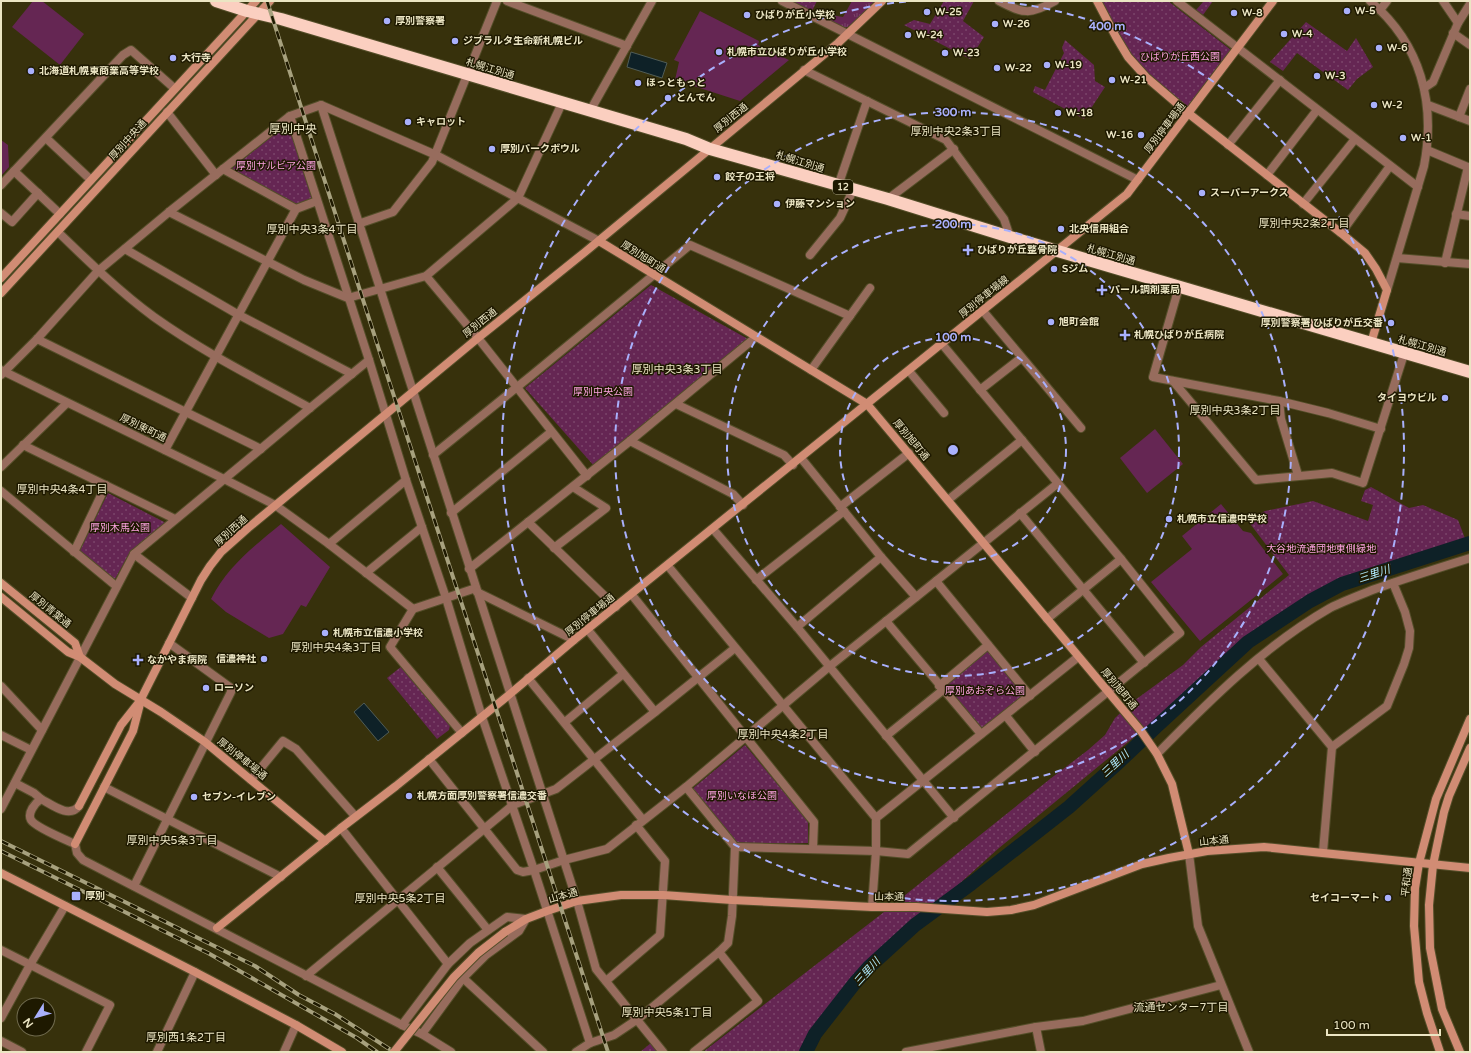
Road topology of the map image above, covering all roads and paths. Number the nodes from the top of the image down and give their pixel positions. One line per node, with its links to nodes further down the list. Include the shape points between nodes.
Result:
1 (216, 1): 19 (highway, 札幌江別通 / 12)
2 (256, 1): 19 (street, 厚別中央通)
3 (270, 1): 19 (street, 厚別中央通)
4 (497, 1): 27 (street)
5 (507, 1): 24 (street)
6 (652, 1): 24 (street)
7 (782, 1): 22 (street)
8 (882, 1): 22 (street, 厚別西通)
9 (999, 1): 10 (street, via 1016,10 1030,11)
10 (1055, 1)
11 (1097, 1): 39 (street, via 1128,57 1146,77)
12 (1177, 1): 25 (street)
13 (1273, 1): 25 (street, 厚別停車場通)
14 (1370, 1): 18 (street)
15 (1387, 1): 18 (street)
16 (1443, 1): 20 (street)
17 (1470, 4): 20 (street)
18 (1380, 10): 30 (street, via 1405,41)
19 (253, 12): 27 (highway, 札幌江別通 / 12); 29 (street, 厚別中央通); 38 (street, 厚別中央通)
20 (1458, 23): 21 (street)
21 (1453, 33): 23 (street); 30 (street, via 1433,82)
22 (848, 34): 26 (street, 厚別西通); 57 (street)
23 (1470, 45)
24 (627, 46): 37 (street)
25 (1238, 48): 28 (street); 39 (street, 厚別停車場通)
26 (804, 70): 32 (street); 46 (street, 厚別西通)
27 (468, 75): 33 (highway, 札幌江別通 / 12); 49 (street)
28 (1280, 80): 36 (street); 45 (street)
29 (174, 88): 43 (street, via 132,50 123,55); 56 (street, 厚別中央通)
30 (1424, 88): 35 (street)
31 (1470, 89): 41 (street)
32 (867, 101): 47 (street, via 946,140); 59 (street)
33 (562, 103): 37 (highway, 札幌江別通 / 12); 63 (street)
34 (320, 105): 40 (street); 49 (street); 73 (street)
35 (1428, 105): 41 (street); 48 (street)
36 (1317, 110): 44 (street); 55 (street)
37 (590, 111): 46 (highway, 札幌江別通 / 12, via 686,139)
38 (167, 112): 54 (street); 74 (street, 厚別中央通)
39 (1188, 113): 45 (street); 57 (street, 厚別停車場通)
40 (290, 116): 52 (street); 65 (street)
41 (1459, 117): 42 (street)
42 (1470, 121)
43 (46, 138): 53 (street); 56 (street)
44 (1355, 139): 50 (street); 66 (street)
45 (1228, 145): 55 (street)
46 (710, 149): 59 (highway, 札幌江別通 / 12); 77 (street, 厚別西通)
47 (954, 149): 64 (street); 76 (street, via 1004,219)
48 (1427, 150): 51 (street); 60 (street)
49 (436, 155): 63 (street); 73 (street, via 393,212)
50 (1390, 166): 60 (street); 75 (street)
51 (1469, 167): 71 (street)
52 (223, 169): 54 (street); 67 (street)
53 (14, 170): 58 (street); 62 (street)
54 (216, 175): 68 (street)
55 (1267, 175): 66 (street)
56 (91, 180): 70 (street, 厚別中央通)
57 (1138, 180): 79 (street, 厚別停車場通, via 1127,194)
58 (1, 185)
59 (838, 186): 61 (highway, 札幌江別通 / 12)
60 (1418, 187): 81 (street)
61 (853, 190): 64 (highway, 札幌江別通 / 12); 80 (street, via 840,218)
62 (38, 193): 69 (street, via 12,222); 70 (street)
63 (518, 198): 77 (street); 87 (street)
64 (888, 200): 76 (highway, 札幌江別通 / 12)
65 (317, 201): 67 (street); 94 (street)
66 (1303, 204): 75 (street)
67 (296, 209): 82 (street)
68 (169, 212): 78 (street); 82 (street)
69 (1, 213)
70 (60, 214): 88 (street, 厚別中央通)
71 (1456, 214): 72 (street); 83 (street)
72 (1470, 216)
73 (358, 224): 91 (street)
74 (58, 232): 85 (street); 93 (street, 厚別中央通)
75 (1341, 233): 92 (street, via 1365,253)
76 (1010, 237): 79 (highway, 札幌江別通 / 12)
77 (599, 241): 86 (street, 厚別旭町通); 99 (street, 厚別西通)
78 (125, 249): 85 (street); 96 (street)
79 (1056, 251): 89 (highway, 札幌江別通 / 12); 95 (street, 厚別停車場線)
80 (810, 255)
81 (1397, 258): 83 (street); 92 (street)
82 (267, 261): 94 (street); 96 (street)
83 (1445, 263): 84 (street)
84 (1470, 264)
85 (98, 271): 100 (street); 104 (street, via 154,317)
86 (654, 275): 97 (street, via 690,245); 98 (street, 厚別旭町通); 113 (street)
87 (426, 276): 91 (street); 99 (street)
88 (1, 278)
89 (1179, 287): 101 (highway, 札幌江別通 / 12); 112 (street, via 1153,377)
90 (870, 288): 97 (street)
91 (379, 290): 94 (street); 115 (street)
92 (1387, 290): 101 (street)
93 (1, 293)
94 (348, 298): 106 (street)
95 (983, 310): 102 (street, 厚別停車場線); 105 (street)
96 (239, 314): 104 (street); 111 (street)
97 (850, 316): 107 (street)
98 (756, 337): 107 (street, 厚別旭町通); 118 (street)
99 (478, 338): 113 (street); 115 (street, 厚別西通)
100 (37, 339): 110 (street); 121 (street)
101 (1371, 343): 103 (highway, 札幌江別通 / 12)
102 (942, 344): 108 (street, 厚別停車場線); 114 (street)
103 (1404, 354): 109 (highway, 札幌江別通 / 12); 125 (street)
104 (216, 357): 120 (street); 121 (street)
105 (1022, 358): 114 (street); 124 (street)
106 (370, 360): 111 (street); 122 (street)
107 (811, 370): 119 (street, 厚別旭町通)
108 (909, 372): 119 (street, 厚別停車場線); 123 (street)
109 (1470, 372)
110 (2, 373): 117 (street, 厚別東町通)
111 (352, 374): 120 (street)
112 (1173, 381): 116 (street); 137 (street, via 1256,480)
113 (517, 388): 126 (street); 133 (street)
114 (980, 390): 127 (street)
115 (412, 392): 122 (street, 厚別西通); 133 (street)
116 (1279, 402): 125 (street, via 1328,412); 137 (street, via 1281,419)
117 (67, 403): 129 (street); 131 (street, 厚別東町通)
118 (676, 404): 128 (street); 135 (street, via 784,455)
119 (867, 404): 132 (street, 厚別旭町通); 134 (street, 厚別停車場通)
120 (310, 408): 130 (street)
121 (187, 412): 130 (street); 131 (street)
122 (386, 414): 140 (street); 147 (street, 厚別西通)
123 (944, 414)
124 (1081, 428)
125 (1381, 429): 137 (street, via 1364,483 1332,473)
126 (551, 432): 138 (street); 150 (street)
127 (1022, 440): 141 (street); 145 (street)
128 (630, 441): 138 (street); 146 (street, via 733,494)
129 (24, 444): 136 (street); 142 (street)
130 (261, 449): 139 (street)
131 (165, 450): 139 (street, 厚別東町通)
132 (909, 453): 145 (street, 厚別旭町通); 148 (street)
133 (433, 455): 150 (street)
134 (801, 458): 135 (street, 厚別停車場通); 148 (street)
135 (793, 465): 146 (street, 厚別停車場通)
136 (1, 466)
137 (1298, 475)
138 (586, 476): 143 (street)
139 (224, 479): 147 (street, 厚別東町通); 151 (street)
140 (406, 480): 153 (street); 156 (street)
141 (1057, 484): 149 (street); 162 (street)
142 (106, 485): 151 (street); 158 (street)
143 (573, 487): 152 (street); 157 (street, via 606,508)
144 (1, 491): 158 (street)
145 (948, 500): 155 (street, 厚別旭町通)
146 (743, 505): 154 (street, 厚別停車場通)
147 (275, 506): 156 (street, 厚別東町通); 176 (street, 厚別西通, via 221,552)
148 (842, 509): 160 (street); 166 (street)
149 (1020, 512): 155 (street); 172 (street)
150 (451, 513): 164 (street)
151 (175, 519): 159 (street)
152 (528, 522): 157 (street); 164 (street)
153 (422, 527): 165 (street); 177 (street)
154 (713, 529): 163 (street, 厚別停車場通); 166 (street)
155 (983, 543): 167 (street); 180 (street, 厚別旭町通)
156 (329, 544): 165 (street, 厚別東町通)
157 (554, 548): 178 (street)
158 (74, 552): 170 (street)
159 (134, 554): 170 (street); 176 (street)
160 (881, 557): 175 (street); 182 (street)
161 (1470, 558): 168 (street)
162 (1121, 559): 172 (street); 191 (street, via 1180,633)
163 (668, 566): 173 (street, 厚別停車場通); 187 (street)
164 (469, 569): 171 (street)
165 (366, 573): 179 (street, 厚別東町通)
166 (756, 580): 182 (street)
167 (936, 581): 175 (street); 186 (street)
168 (1393, 582): 190 (street, via 1331,608 1290,633); 215 (street, via 1410,631 1410,648 1387,706)
169 (1, 583): 188 (street, 厚別青葉通, via 75,643)
170 (116, 586): 188 (street)
171 (477, 590): 177 (street); 184 (street); 199 (street)
172 (1083, 590): 180 (street); 191 (street)
173 (632, 595): 178 (street, 厚別停車場通); 195 (street)
174 (1, 597): 188 (street, 厚別青葉通, via 68,652)
175 (916, 597): 181 (street)
176 (192, 598): 185 (street, 厚別西通)
177 (446, 598): 179 (street); 205 (street)
178 (616, 608): 183 (street, 厚別停車場通)
179 (413, 609): 209 (street, via 390,647)
180 (1047, 620): 189 (street, 厚別旭町通)
181 (886, 621): 192 (street); 197 (street)
182 (797, 627): 192 (street)
183 (588, 630): 184 (street, 厚別停車場通); 193 (street)
184 (574, 640): 194 (street, 厚別停車場通)
185 (170, 643): 201 (street, 厚別西通); 214 (street, via 230,688 231,692)
186 (988, 645): 197 (street); 200 (street)
187 (735, 648): 195 (street); 202 (street)
188 (80, 657): 201 (street, 厚別青葉通); 208 (street)
189 (1078, 657): 198 (street, 厚別旭町通); 200 (street)
190 (1260, 659): 215 (street); 219 (street, via 1213,697)
191 (1144, 663): 198 (street)
192 (830, 666): 202 (street); 212 (street)
193 (623, 674): 203 (street); 207 (street)
194 (528, 678): 199 (street, 厚別停車場通); 207 (street)
195 (698, 678): 203 (street); 213 (street)
196 (1, 686): 208 (street)
197 (941, 688): 210 (street); 212 (street)
198 (1109, 692): 218 (street); 219 (street, 厚別旭町通)
199 (510, 694): 205 (street, 厚別停車場通); 227 (street)
200 (1030, 696): 204 (street)
201 (140, 701): 214 (street, 厚別停車場通); 225 (street, 厚別西通, via 133,731); 228 (street, 厚別西通, via 121,725 79,806 69,812)
202 (783, 706): 213 (street); 232 (street)
203 (655, 712): 221 (street)
204 (1006, 716): 210 (street); 218 (street)
205 (482, 717): 209 (street, 厚別停車場通); 229 (street)
206 (1470, 719): 246 (street, 平和通, via 1436,799)
207 (564, 722): 221 (street)
208 (42, 730): 217 (street)
209 (462, 733): 220 (street, 厚別停車場通)
210 (981, 734): 223 (street)
211 (1, 735): 217 (street)
212 (886, 736): 223 (street)
213 (746, 738): 226 (street); 241 (street, via 814,822)
214 (205, 742): 222 (street, 厚別停車場通); 234 (street)
215 (1332, 747): 243 (street)
216 (1470, 748): 247 (street, via 1448,801)
217 (31, 750): 224 (street)
218 (1035, 752): 233 (street)
219 (1156, 754): 244 (street, via 1172,784)
220 (429, 759): 231 (street, 厚別停車場通); 237 (street)
221 (594, 759): 227 (street, via 556,789); 235 (street)
222 (251, 780): 231 (street, via 283,742 296,749); 238 (street, 厚別停車場通)
223 (923, 780): 232 (street); 233 (street)
224 (15, 783): 228 (street); 230 (street)
225 (104, 787): 234 (street); 239 (street, 厚別西通)
226 (686, 787): 235 (street); 240 (street)
227 (542, 794): 229 (street); 245 (street)
228 (40, 799): 239 (street, via 30,815 32,822)
229 (512, 805): 237 (street); 250 (street)
230 (1, 809)
231 (356, 816): 236 (street, 厚別停車場通)
232 (876, 818): 242 (street)
233 (954, 818): 242 (street, via 908,854)
234 (167, 819): 252 (street); 253 (street)
235 (640, 823): 245 (street, via 607,849); 254 (street, via 665,861)
236 (341, 828): 238 (street, 厚別停車場通); 255 (street)
237 (484, 828): 248 (street); 250 (street, via 516,870)
238 (325, 840): 252 (street, 厚別停車場通)
239 (74, 844): 253 (street, via 81,858)
240 (735, 847): 241 (street); 256 (street)
241 (813, 849): 242 (street)
242 (876, 851): 259 (street)
243 (1323, 852): 244 (street, 山本通, via 1264,847); 246 (street, 山本通)
244 (1189, 854): 259 (street, 山本通, via 1142,864 1034,905 1011,910 987,912); 272 (street, via 1198,926)
245 (564, 860): 250 (street); 257 (street)
246 (1419, 863): 247 (street, 山本通); 295 (street, 平和通, via 1414,894 1416,957 1419,982)
247 (1433, 865): 249 (street, 山本通); 296 (street, via 1428,905 1430,948 1442,1009)
248 (437, 867): 255 (street); 263 (street)
249 (1470, 868)
250 (534, 870): 260 (street)
251 (1, 874): 258 (street)
252 (281, 877): 262 (street, 厚別停車場通)
253 (134, 886): 262 (street)
254 (663, 895): 256 (street, 山本通); 257 (street, 山本通, via 621,895); 271 (street, via 660,935)
255 (397, 900): 267 (street); 269 (street)
256 (732, 900): 259 (street, 山本通); 265 (street, via 728,943)
257 (577, 901): 260 (street, 山本通); 271 (street, via 596,969)
258 (65, 906): 266 (street); 268 (street)
259 (872, 907)
260 (547, 911): 261 (street, 山本通); 280 (street)
261 (526, 919): 263 (street, via 507,917); 270 (street, via 519,931 486,954); 286 (street, 山本通, bridge, via 478,952 454,977)
262 (217, 928): 269 (street)
263 (488, 930): 267 (street)
264 (1, 950): 266 (street)
265 (719, 952): 274 (street); 291 (street, via 758,1001)
266 (30, 964): 273 (street); 282 (street, via 110,1005)
267 (448, 964): 276 (street)
268 (195, 972): 275 (street); 283 (street)
269 (306, 976): 276 (street)
270 (463, 978): 278 (street); 288 (street)
271 (606, 981): 274 (street)
272 (1221, 985): 277 (street, via 1083,1021); 294 (street)
273 (1, 1018)
274 (638, 1019): 280 (street, via 614,1035); 290 (street)
275 (296, 1025): 284 (street); 285 (street)
276 (402, 1025): 278 (street)
277 (1036, 1026): 292 (street); 293 (street)
278 (422, 1034): 287 (street)
279 (1, 1042): 281 (street)
280 (590, 1043): 289 (street)
281 (22, 1052)
282 (86, 1052)
283 (157, 1052)
284 (284, 1052)
285 (342, 1052)
286 (394, 1052)
287 (451, 1052)
288 (544, 1052)
289 (576, 1052)
290 (663, 1052)
291 (694, 1052)
292 (906, 1052)
293 (1041, 1052)
294 (1249, 1052)
295 (1440, 1052)
296 (1460, 1052)

